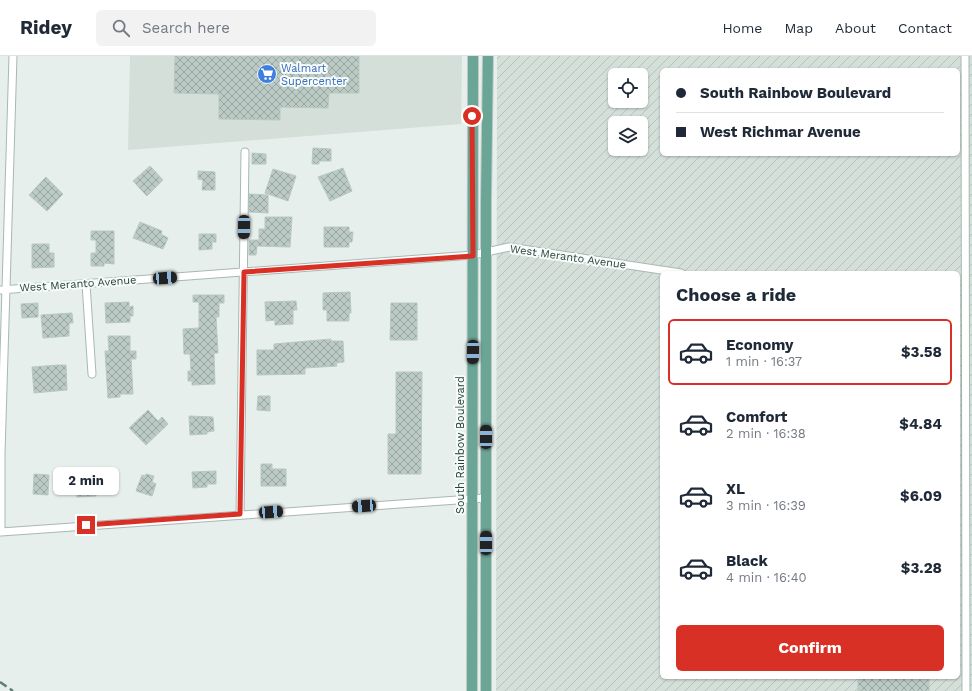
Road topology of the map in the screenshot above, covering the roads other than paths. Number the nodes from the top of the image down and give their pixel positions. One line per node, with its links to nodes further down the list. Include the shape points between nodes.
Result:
1 (13, 56): 11 (street)
2 (473, 56): 7 (main road, South Rainbow Boulevard)
3 (488, 56): 6 (main road)
4 (965, 56): 12 (street, via 967,214)
5 (245, 152): 9 (street)
6 (486, 254): 7 (street, West Meranto Avenue); 8 (street, West Meranto Avenue, via 510,247); 17 (main road)
7 (473, 256): 9 (street, West Meranto Avenue); 16 (main road, South Rainbow Boulevard)
8 (668, 271)
9 (244, 272): 10 (street, West Meranto Avenue); 18 (street)
10 (86, 284): 11 (street, West Meranto Avenue); 13 (street)
11 (3, 290): 14 (street)
12 (962, 315): 15 (street)
13 (92, 374)
14 (0, 454): 19 (street)
15 (969, 495): 22 (street)
16 (472, 498): 17 (street); 18 (street); 20 (main road, South Rainbow Boulevard)
17 (486, 498): 21 (main road)
18 (240, 514): 19 (street)
19 (1, 532)
20 (472, 691)
21 (486, 691)
22 (966, 691)

